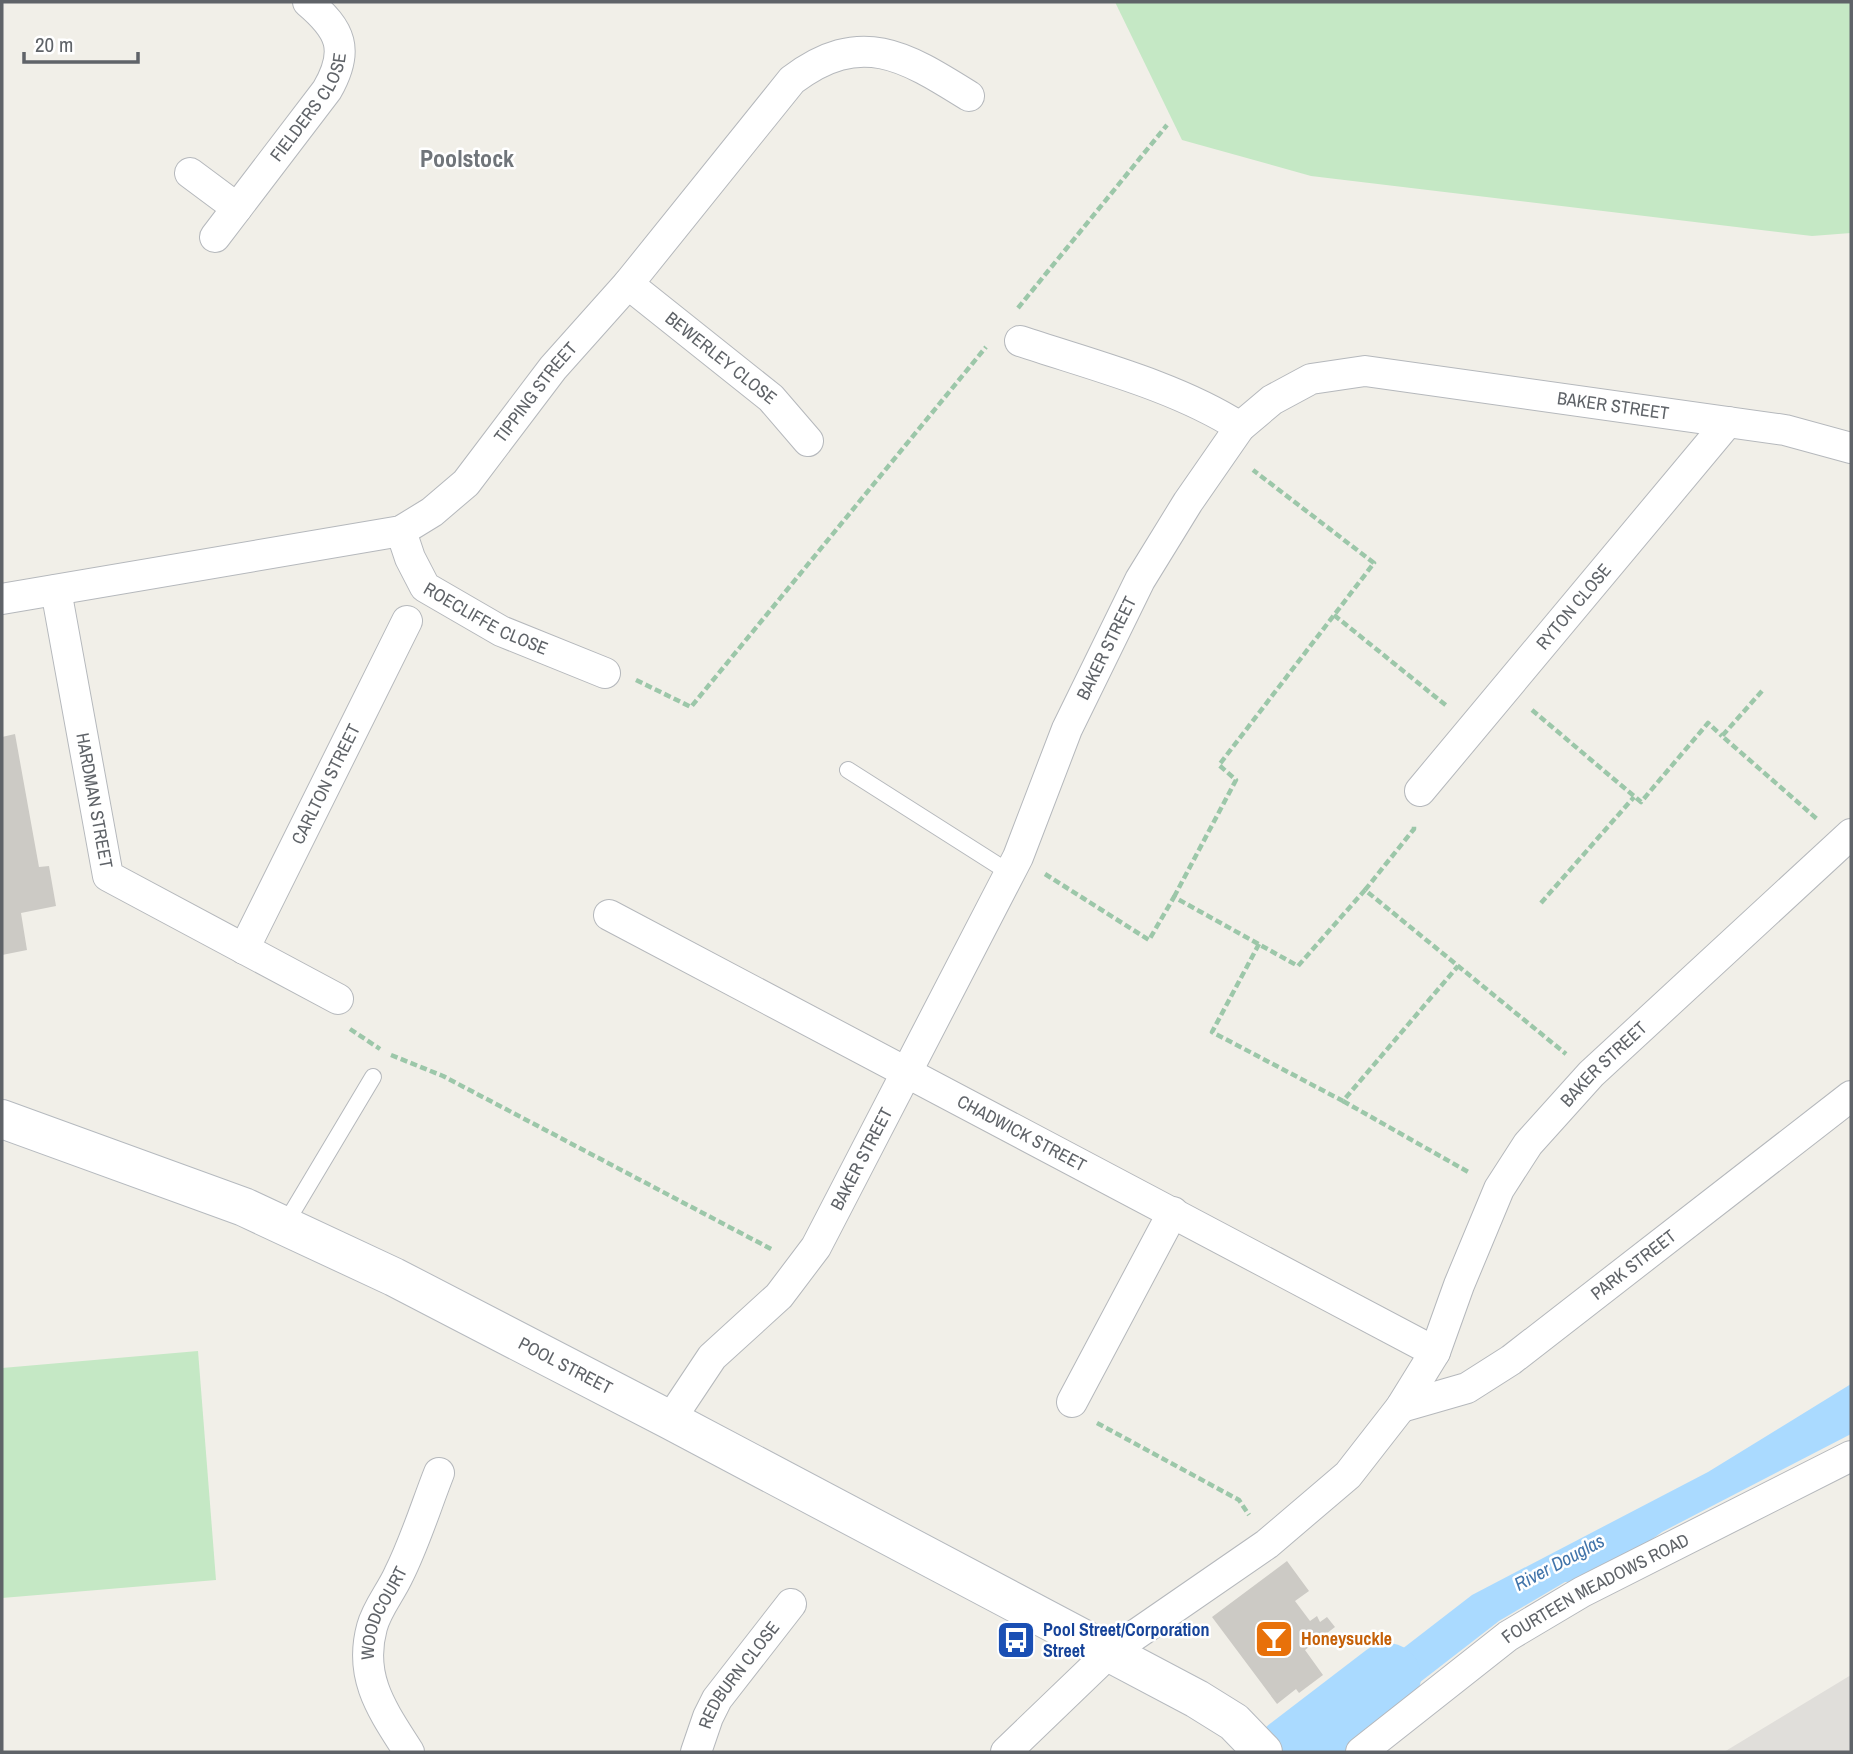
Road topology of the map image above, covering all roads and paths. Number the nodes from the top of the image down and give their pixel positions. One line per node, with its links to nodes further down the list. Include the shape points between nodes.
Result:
1 (308, 2): 5 (street, FIELDERS CLOSE, via 329,19 338,37 336,74)
2 (969, 96): 7 (street, TIPPING STREET, via 924,68 884,52 859,52 812,65 792,80)
3 (1167, 125): 8 (path)
4 (190, 173): 5 (street)
5 (237, 208): 6 (street, FIELDERS CLOSE)
6 (215, 237)
7 (628, 284): 11 (street, BEWERLEY CLOSE, via 771,398); 13 (street, TIPPING STREET, via 553,368 466,483)
8 (1008, 332): 10 (street, via 1215,411); 18 (path, via 691,707 641,681)
9 (1728, 422): 10 (street, BAKER STREET, via 1365,371 1311,379 1272,400); 12 (street, BAKER STREET, via 1785,430); 19 (street, RYTON CLOSE)
10 (1232, 438): 16 (path, via 1374,563); 27 (street, BAKER STREET, via 1140,580 1067,729)
11 (808, 441)
12 (1851, 448)
13 (401, 531): 14 (street, TIPPING STREET); 18 (street, ROECLIFFE CLOSE, via 425,587 501,631)
14 (56, 590): 15 (street, TIPPING STREET); 33 (street, HARDMAN STREET, via 108,876)
15 (2, 598)
16 (1335, 615): 21 (path); 29 (path, via 1219,765 1236,780)
17 (407, 621): 33 (street, CARLTON STREET)
18 (604, 673)
19 (1506, 687): 21 (street, RYTON CLOSE); 25 (path)
20 (1762, 691): 22 (path)
21 (1473, 726): 24 (street, RYTON CLOSE)
22 (1723, 736): 25 (path, via 1708,723 1641,802); 26 (path)
23 (848, 770): 27 (lane)
24 (1420, 792): 28 (path, via 1413,829)
25 (1634, 797): 30 (path)
26 (1847, 837): 37 (street, BAKER STREET)
27 (1014, 865): 29 (path, via 1149,940); 36 (street, BAKER STREET)
28 (1364, 890): 32 (path, via 1298,966); 34 (path)
29 (1174, 897): 32 (path)
30 (1541, 903)
31 (609, 915): 36 (street, CHADWICK STREET)
32 (1259, 944): 40 (path, via 1212,1031)
33 (244, 949): 35 (street, HARDMAN STREET)
34 (1458, 966): 37 (path); 40 (path)
35 (338, 999): 45 (path, via 351,1031 390,1055 443,1076)
36 (907, 1072): 43 (street, CHADWICK STREET); 45 (street, BAKER STREET)
37 (1591, 1074): 42 (street, BAKER STREET, via 1528,1144)
38 (373, 1077): 44 (lane)
39 (1851, 1096): 48 (street, PARK STREET, via 1511,1360 1467,1388)
40 (1343, 1101): 42 (path)
41 (2, 1119): 44 (street, POOL STREET, via 244,1207)
42 (1499, 1189): 46 (street, BAKER STREET)
43 (1173, 1212): 46 (street, CHADWICK STREET); 47 (street)
44 (284, 1226): 49 (street, POOL STREET, via 394,1277)
45 (802, 1266): 49 (street, BAKER STREET, via 779,1296 712,1357)
46 (1435, 1352): 48 (street)
47 (1072, 1402): 52 (path, via 1091,1420 1239,1500)
48 (1401, 1407): 52 (street, via 1349,1475)
49 (670, 1420): 54 (street, POOL STREET)
50 (1851, 1456): 59 (street, FOURTEEN MEADOWS ROAD, via 1582,1592 1508,1636)
51 (439, 1473): 55 (street, WOODCOURT, via 400,1573 372,1626 368,1655 377,1702)
52 (1268, 1544): 54 (street)
53 (791, 1604): 56 (street, REDBURN CLOSE, via 717,1699)
54 (1109, 1653): 57 (street); 58 (street, POOL STREET, via 1234,1722)
55 (409, 1752)
56 (696, 1752)
57 (1006, 1752)
58 (1263, 1752)
59 (1361, 1752)

